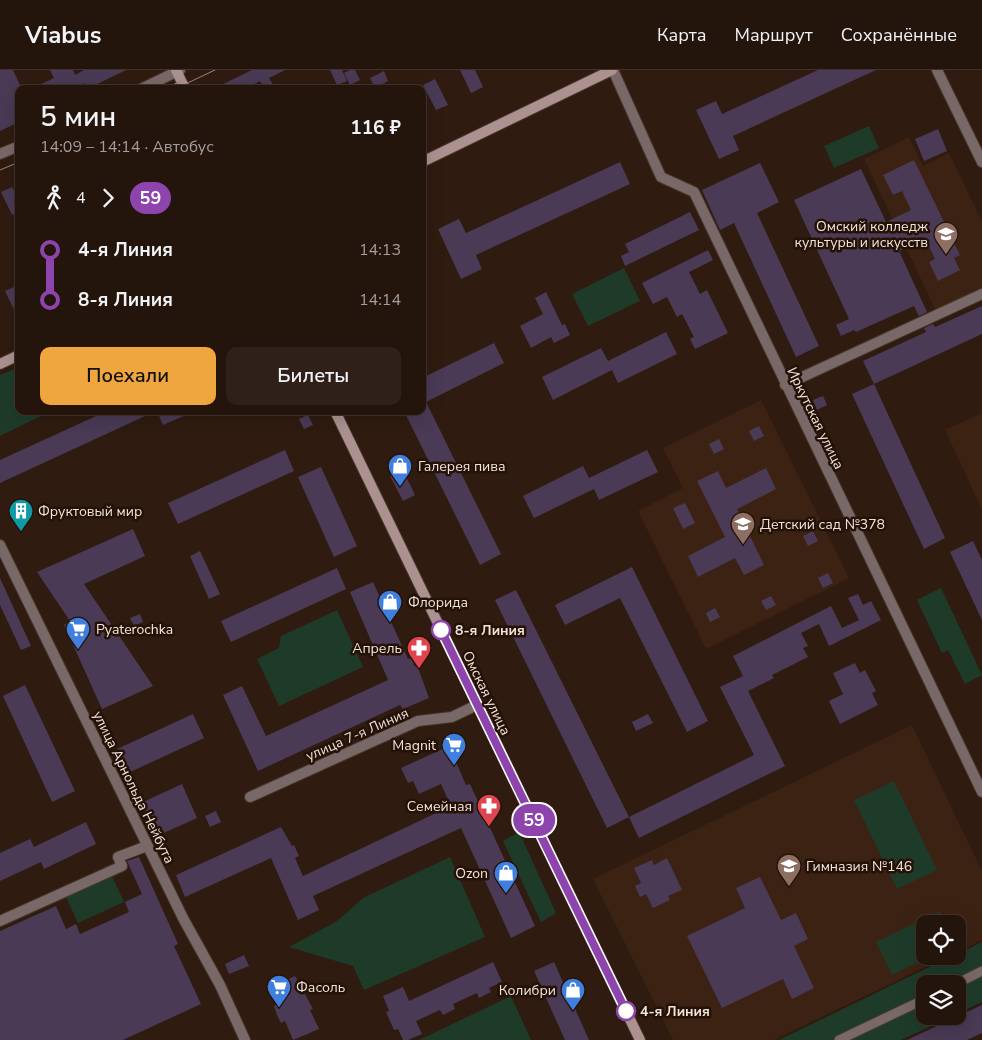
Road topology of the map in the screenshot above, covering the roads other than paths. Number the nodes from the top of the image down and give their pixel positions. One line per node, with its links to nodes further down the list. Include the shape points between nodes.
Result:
1 (178, 70): 4 (street); 5 (main road)
2 (612, 70): 8 (main road); 13 (street, Иркутская улица, via 662,177 694,192)
3 (937, 70): 9 (street)
4 (149, 85)
5 (184, 85)
6 (15, 148): 7 (street)
7 (0, 154)
8 (426, 160)
9 (982, 162)
10 (982, 294): 13 (street)
11 (15, 357): 12 (main road)
12 (0, 364)
13 (785, 385): 17 (street, Иркутская улица)
14 (338, 415): 16 (main road, Омская улица)
15 (0, 545): 19 (street, улица Арнольда Нейбута)
16 (477, 705): 18 (street, улица 7-я Линия, via 452,717 418,721); 25 (main road, Омская улица)
17 (982, 792)
18 (250, 797)
19 (147, 846): 20 (street, via 118,857 122,866); 24 (street, улица Арнольда Нейбута)
20 (0, 921)
21 (982, 971): 22 (street)
22 (966, 979)
23 (916, 1003): 26 (street)
24 (245, 1040)
25 (640, 1040)
26 (839, 1040)

